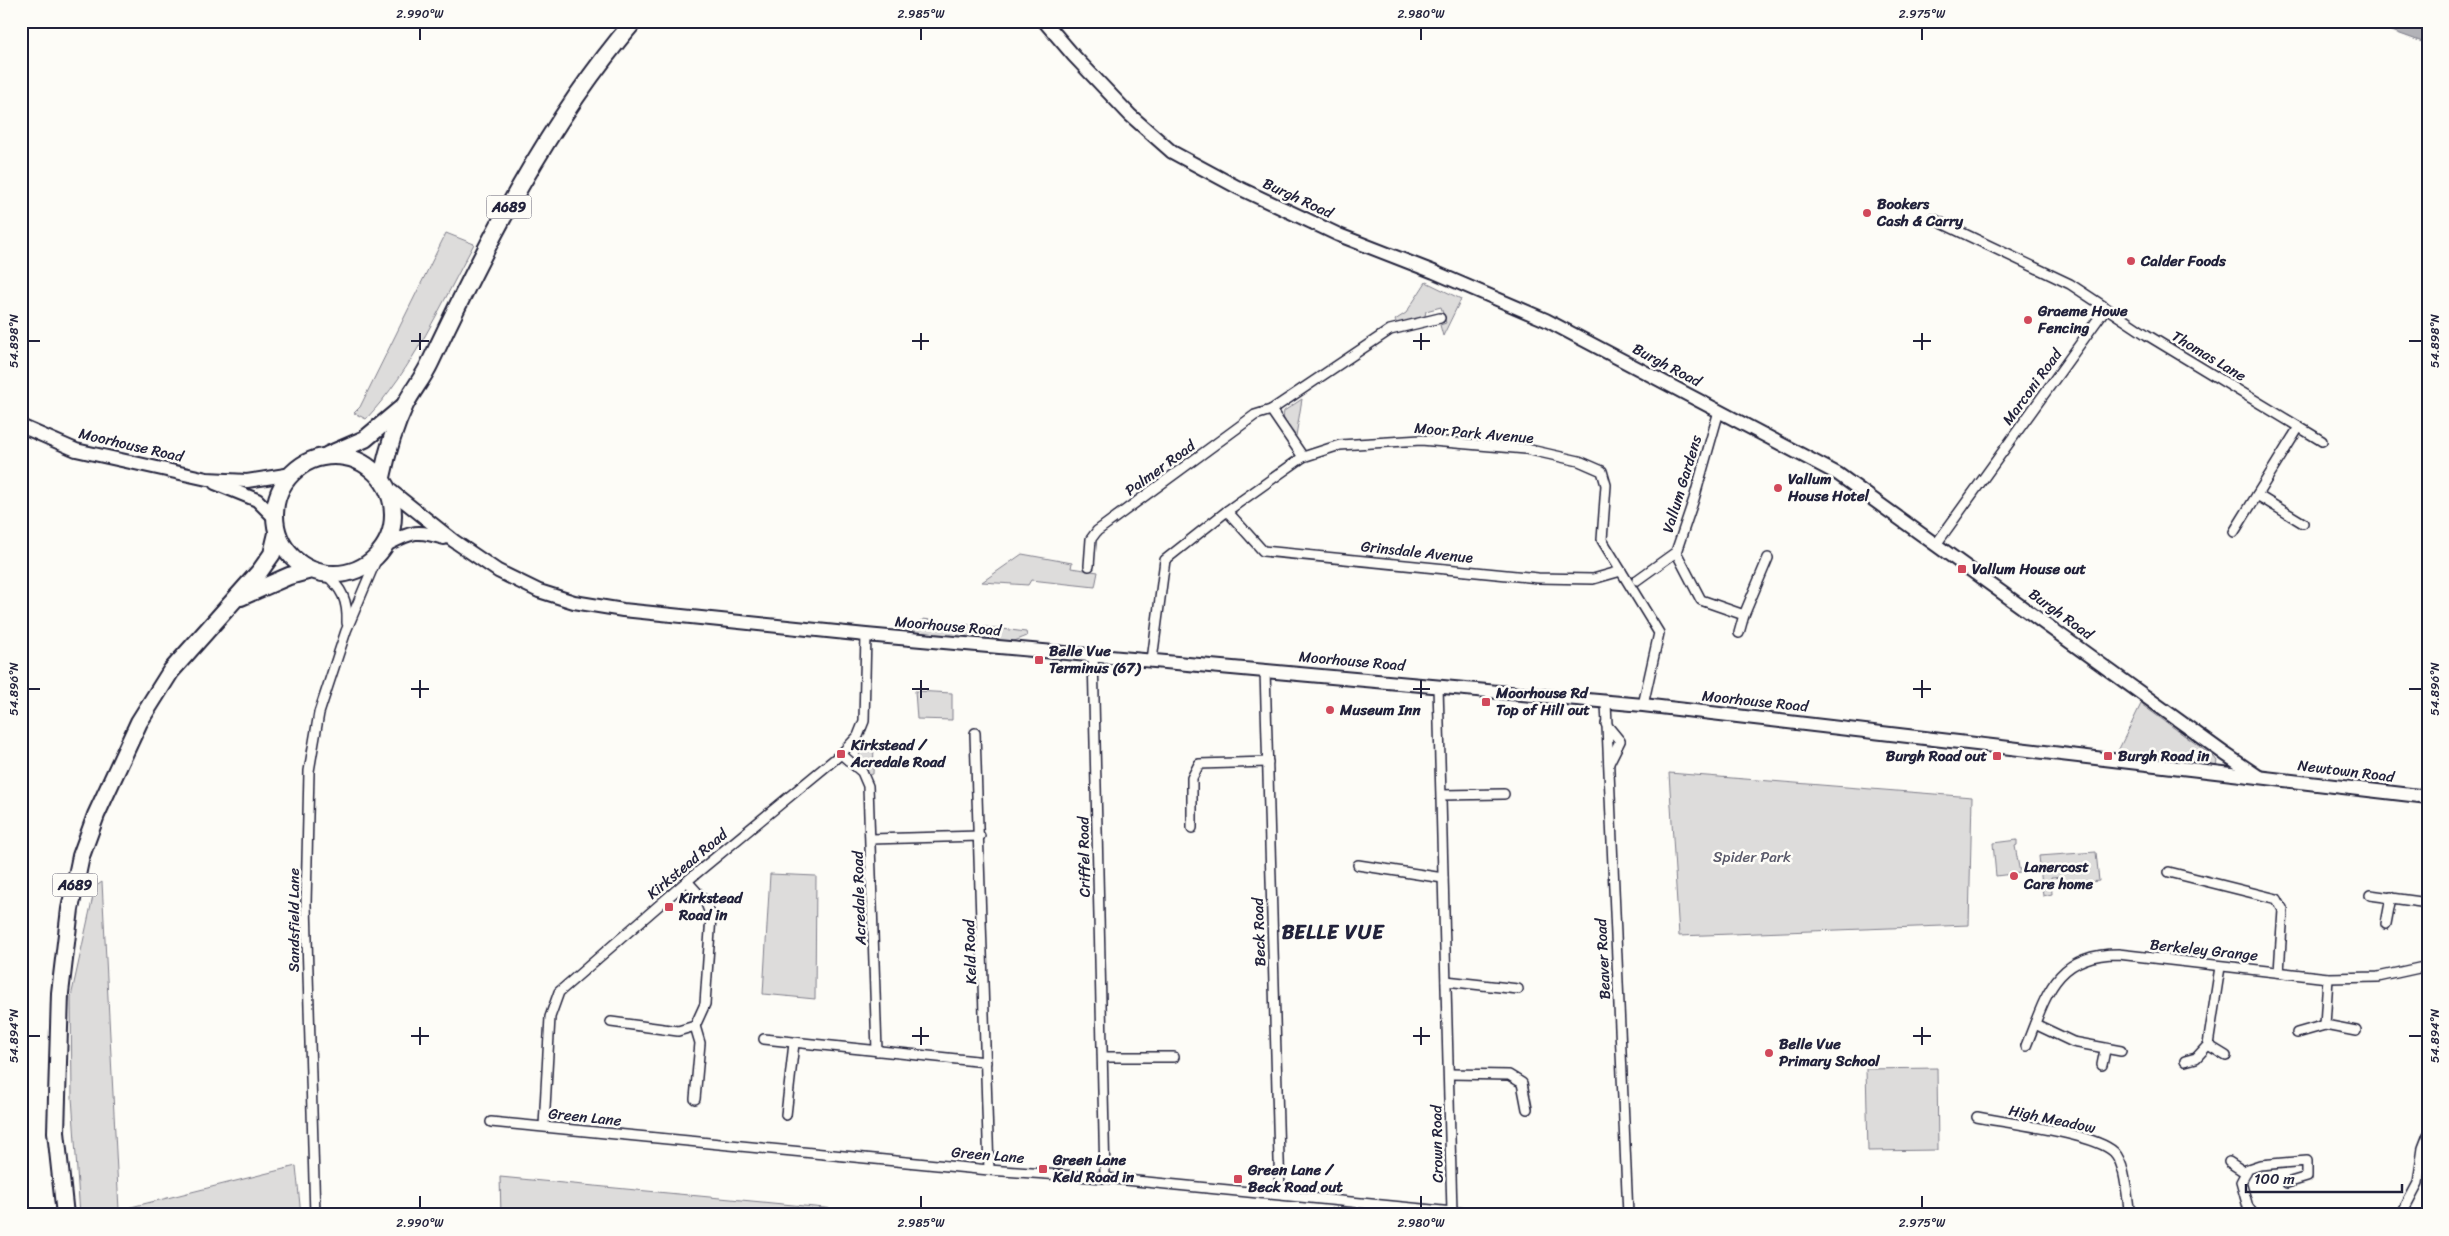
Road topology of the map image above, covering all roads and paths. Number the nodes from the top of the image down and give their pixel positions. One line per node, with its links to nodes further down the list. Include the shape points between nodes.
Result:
1 (634, 21): 6 (highway, A689, via 556,126 504,217 429,366)
2 (1044, 21): 8 (main road, Burgh Road, via 1130,115 1172,152 1237,187 1339,234 1546,320)
3 (1933, 219): 4 (street, via 2070,284)
4 (2106, 308): 10 (street, Thomas Lane); 23 (street, Marconi Road)
5 (1440, 318): 7 (street, Palmer Road, via 1390,330)
6 (405, 405): 12 (highway, A689, via 365,439); 16 (highway, A689, via 387,450)
7 (1271, 410): 13 (street); 27 (street, Palmer Road, via 1255,415 1098,531 1091,539)
8 (1719, 411): 23 (main road, Burgh Road, via 1838,474); 25 (street, Vallum Gardens)
9 (21, 426): 15 (main road, Moorhouse Road, via 76,450)
10 (2299, 427): 11 (street, Thomas Lane); 17 (street)
11 (2322, 440)
12 (326, 455): 14 (highway, A689); 16 (highway, via 359,461 375,470)
13 (1302, 457): 18 (street, Moor Park Avenue); 28 (street, Moor Park Avenue, via 1340,445 1421,440 1526,449 1579,461 1602,471 1606,485 1602,540)
14 (292, 474): 15 (main road, Moorhouse Road, via 247,481); 20 (highway, A689, via 277,496)
15 (206, 479): 20 (main road, Moorhouse Road, via 257,500)
16 (386, 484): 22 (main road, Moorhouse Road); 24 (highway, A689, via 394,514 392,529)
17 (2257, 495): 19 (street); 21 (street)
18 (1227, 511): 28 (street, Grinsdale Avenue, via 1263,551 1538,578 1593,579); 37 (street, Moor Park Avenue, via 1165,560)
19 (2303, 523)
20 (276, 526): 29 (highway, via 293,559); 31 (highway, A689, via 272,554)
21 (2234, 532)
22 (454, 541): 24 (main road, Moorhouse Road, via 411,532); 35 (main road, Moorhouse Road, via 498,571 539,591 574,602)
23 (1937, 543): 45 (main road, Burgh Road)
24 (383, 549): 29 (highway, A689, via 361,568 343,574); 33 (street)
25 (1676, 552): 30 (street); 32 (street, Vallum Gardens, via 1701,600)
26 (1768, 558): 32 (street)
27 (1089, 566)
28 (1621, 571): 41 (street, Moor Park Avenue, via 1659,633)
29 (318, 572): 31 (highway, A689, via 289,576); 33 (street, via 341,588 348,614)
30 (1637, 580)
31 (234, 600): 104 (highway, A689, via 171,670 138,722 81,856 70,908 60,993 56,1132)
32 (1744, 616): 34 (street)
33 (346, 631): 105 (street, Sandsfield Lane, via 319,713 309,771 306,904)
34 (1739, 633)
35 (866, 635): 36 (main road, Moorhouse Road); 44 (street, Kirkstead Road, via 864,721 858,736)
36 (1093, 655): 37 (main road, Moorhouse Road); 85 (street, Criffel Road)
37 (1152, 660): 38 (main road, Moorhouse Road)
38 (1265, 670): 39 (main road, Moorhouse Road); 46 (street, Beck Road)
39 (1438, 686): 40 (main road, Moorhouse Road); 51 (street, Crown Road)
40 (1606, 702): 41 (main road, Moorhouse Road); 42 (street, Beaver Road)
41 (1643, 705): 48 (main road, Moorhouse Road)
42 (1606, 724): 47 (street, Beaver Road); 47 (street, via 1620,741)
43 (976, 733): 54 (street, Keld Road)
44 (842, 754): 55 (street, Acredale Road, via 862,772 868,786); 59 (street, Kirkstead Road)
45 (2225, 754): 48 (main road); 49 (main road, Burgh Road)
46 (1268, 762): 53 (street, via 1199,764 1192,778); 102 (street, Beck Road)
47 (1608, 765): 107 (street, Beaver Road)
48 (2216, 774): 49 (main road, Moorhouse Road)
49 (2260, 777): 52 (main road, Newtown Road)
50 (1504, 794): 51 (street)
51 (1442, 795): 58 (street, Crown Road)
52 (2428, 797)
53 (1192, 828)
54 (980, 836): 55 (street); 87 (street, Keld Road)
55 (871, 839): 81 (street, Acredale Road)
56 (1358, 865): 58 (street)
57 (2169, 872): 66 (street, via 2277,899 2283,910)
58 (1443, 878): 68 (street, Crown Road)
59 (687, 881): 73 (street, via 705,901 711,916 704,1004); 95 (street, Kirkstead Road, via 559,992 550,1017)
60 (2370, 895): 61 (street)
61 (2390, 897): 62 (street); 63 (street)
62 (2428, 903)
63 (2386, 924)
64 (2428, 966): 67 (street, Berkeley Grange, via 2378,977)
65 (2220, 967): 66 (street, Berkeley Grange); 71 (street, Berkeley Grange, via 2118,954 2087,958 2052,983); 78 (street)
66 (2279, 972): 67 (street, Berkeley Grange)
67 (2328, 978): 72 (street)
68 (1446, 981): 69 (street); 89 (street, Crown Road)
69 (1518, 989)
70 (611, 1022): 73 (street, via 678,1031)
71 (2035, 1024): 79 (street, Berkeley Grange); 80 (street, via 2072,1042)
72 (2325, 1025): 74 (street); 75 (street)
73 (695, 1026): 90 (street, via 700,1043)
74 (2356, 1031)
75 (2297, 1033)
76 (764, 1039): 77 (street)
77 (794, 1043): 81 (street); 92 (street)
78 (2208, 1045): 84 (street); 86 (street, via 2196,1058)
79 (2026, 1046)
80 (2105, 1050): 82 (street); 88 (street)
81 (877, 1051): 87 (street)
82 (2121, 1051)
83 (1174, 1056): 85 (street)
84 (2226, 1056)
85 (1103, 1057): 100 (street, Criffel Road)
86 (2185, 1061)
87 (986, 1062): 98 (street, Keld Road)
88 (2102, 1065)
89 (1448, 1074): 91 (street, via 1510,1075 1522,1083); 103 (street, Crown Road)
90 (695, 1099)
91 (1527, 1109)
92 (786, 1115)
93 (1977, 1117): 108 (street, High Meadow, via 2091,1139 2115,1153 2124,1176)
94 (491, 1122): 95 (street, Green Lane)
95 (544, 1126): 98 (street, Green Lane)
96 (2427, 1136): 110 (street, via 2418,1183)
97 (2229, 1162): 99 (street)
98 (989, 1170): 100 (street, Green Lane)
99 (2246, 1173): 101 (street, via 2260,1165 2307,1161 2307,1177); 109 (street, via 2242,1182 2248,1207)
100 (1105, 1178): 102 (street, Green Lane)
101 (2287, 1183)
102 (1280, 1194): 103 (street, Green Lane)
103 (1452, 1212): 106 (street, Green Lane)
104 (65, 1215)
105 (314, 1215)
106 (1484, 1215)
107 (1628, 1215)
108 (2130, 1215)
109 (2254, 1215)
110 (2401, 1215)

